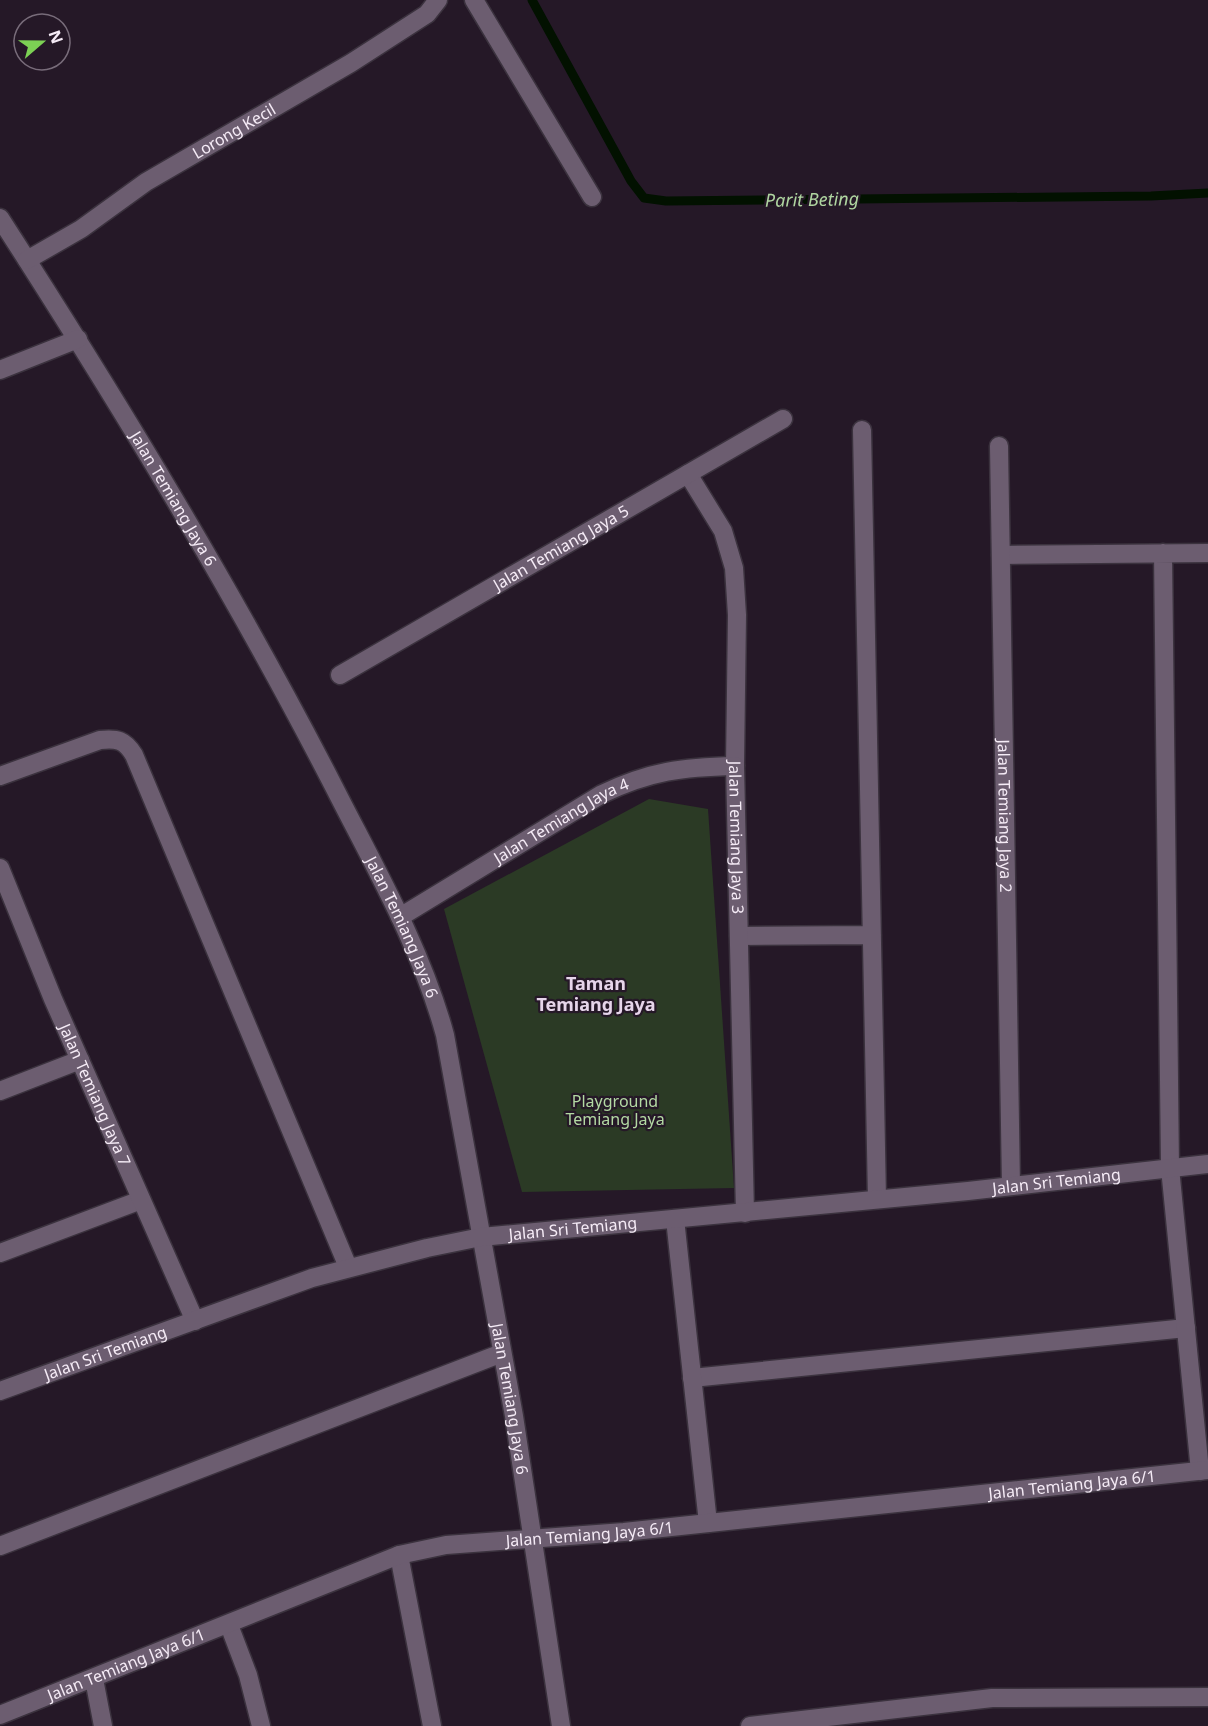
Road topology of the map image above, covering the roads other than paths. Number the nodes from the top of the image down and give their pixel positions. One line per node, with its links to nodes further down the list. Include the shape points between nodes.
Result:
1 (438, 0): 5 (street, Lorong Kecil, via 427,14 351,63 146,182 81,229)
2 (474, 0): 3 (street)
3 (592, 196)
4 (0, 218): 5 (street, Jalan Temiang Jaya 6)
5 (27, 260): 6 (street, Jalan Temiang Jaya 6)
6 (78, 339): 7 (street); 19 (street, Jalan Temiang Jaya 6, via 289,702)
7 (0, 370)
8 (783, 420): 11 (street, Jalan Temiang Jaya 5)
9 (862, 430): 20 (street)
10 (999, 446): 14 (street, Jalan Temiang Jaya 2)
11 (688, 474): 15 (street, Jalan Temiang Jaya 5); 16 (street, Jalan Temiang Jaya 3, via 723,531 734,568)
12 (1163, 553): 13 (street); 14 (street); 25 (street)
13 (1208, 553)
14 (1001, 555): 26 (street, Jalan Temiang Jaya 2)
15 (340, 675)
16 (735, 766): 19 (street, Jalan Temiang Jaya 4, via 666,771 636,778 602,794); 21 (street, Jalan Temiang Jaya 3)
17 (0, 776): 33 (street, via 100,740 116,738 127,743)
18 (0, 868): 22 (street, Jalan Temiang Jaya 7)
19 (400, 917): 31 (street, Jalan Temiang Jaya 6, via 432,987 445,1035)
20 (872, 935): 21 (street); 27 (street)
21 (739, 936): 29 (street, Jalan Temiang Jaya 3)
22 (80, 1060): 23 (street); 28 (street, Jalan Temiang Jaya 7)
23 (0, 1091)
24 (1208, 1164): 25 (street, Jalan Sri Temiang)
25 (1170, 1168): 26 (street, Jalan Sri Temiang); 35 (street)
26 (1011, 1186): 27 (street, Jalan Sri Temiang)
27 (877, 1199): 29 (street, Jalan Sri Temiang)
28 (141, 1200): 32 (street); 34 (street, Jalan Temiang Jaya 7)
29 (745, 1212): 30 (street, Jalan Sri Temiang)
30 (675, 1219): 31 (street, Jalan Sri Temiang); 37 (street)
31 (481, 1237): 33 (street, Jalan Sri Temiang); 36 (street, Jalan Temiang Jaya 6)
32 (0, 1253)
33 (348, 1267): 34 (street, Jalan Sri Temiang)
34 (195, 1320): 38 (street, Jalan Sri Temiang)
35 (1186, 1328): 37 (street); 39 (street)
36 (502, 1353): 41 (street, Jalan Temiang Jaya 6); 42 (street)
37 (692, 1378): 40 (street)
38 (0, 1391)
39 (1204, 1471): 40 (street, Jalan Temiang Jaya 6/1)
40 (708, 1523): 41 (street, Jalan Temiang Jaya 6/1)
41 (533, 1539): 43 (street, Jalan Temiang Jaya 6/1, via 446,1545); 51 (street, Jalan Temiang Jaya 6)
42 (0, 1546)
43 (399, 1555): 44 (street, Jalan Temiang Jaya 6/1); 50 (street)
44 (230, 1625): 45 (street, Jalan Temiang Jaya 6/1); 49 (street)
45 (94, 1679): 47 (street, Jalan Temiang Jaya 6/1); 48 (street)
46 (1208, 1697): 52 (street, via 992,1698)
47 (0, 1715)
48 (103, 1726)
49 (261, 1726)
50 (432, 1726)
51 (561, 1726)
52 (750, 1726)

